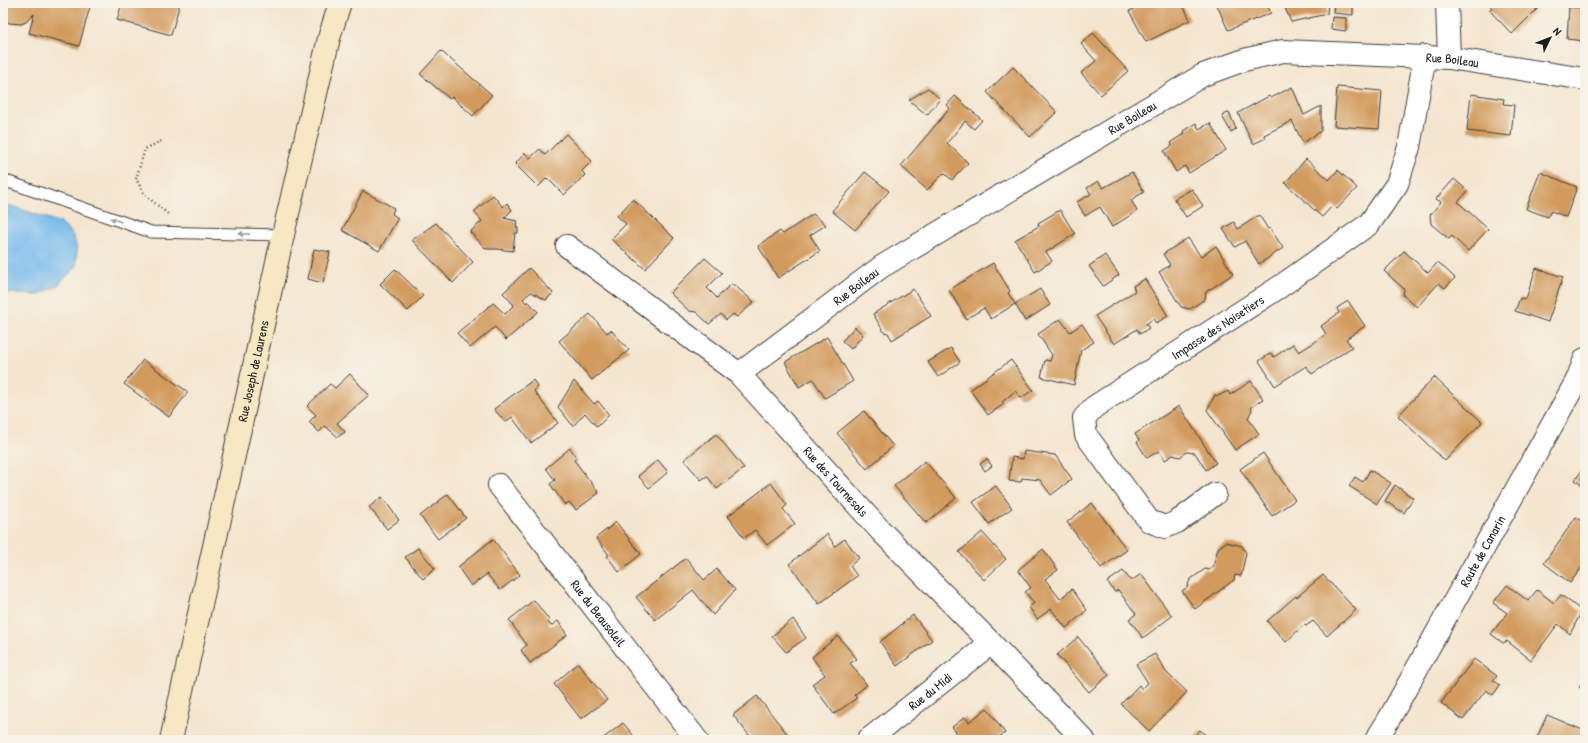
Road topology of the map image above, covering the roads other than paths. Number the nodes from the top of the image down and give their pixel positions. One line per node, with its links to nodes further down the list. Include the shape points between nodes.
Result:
1 (340, 3): 7 (main road, Rue Joseph de Laurens, via 327,46)
2 (1447, 3): 4 (street)
3 (1425, 56): 4 (street, Rue Boileau); 10 (street, Rue Boileau, via 1283,51 1244,60 1203,75 881,267); 12 (street, Impasse des Noisetiers, via 1409,147 1398,184 1369,224 1278,288 1094,407 1084,418 1086,435 1149,521 1165,527 1177,522)
4 (1449, 58): 5 (street, Rue Boileau)
5 (1585, 80)
6 (3, 180): 7 (lane, one-way to 6, via 151,232)
7 (283, 235): 14 (main road, Rue Joseph de Laurens)
8 (567, 246): 10 (street, Rue des Tournesols)
9 (1585, 359): 18 (street, Route de Canarin, via 1577,380)
10 (739, 374): 13 (street, Rue des Tournesols, via 880,530)
11 (499, 485): 15 (street, Rue du Beausoleil)
12 (1215, 494)
13 (991, 642): 16 (street, Rue du Midi); 17 (street, Rue des Tournesols)
14 (171, 740)
15 (698, 740)
16 (868, 740)
17 (1084, 740)
18 (1376, 740)

